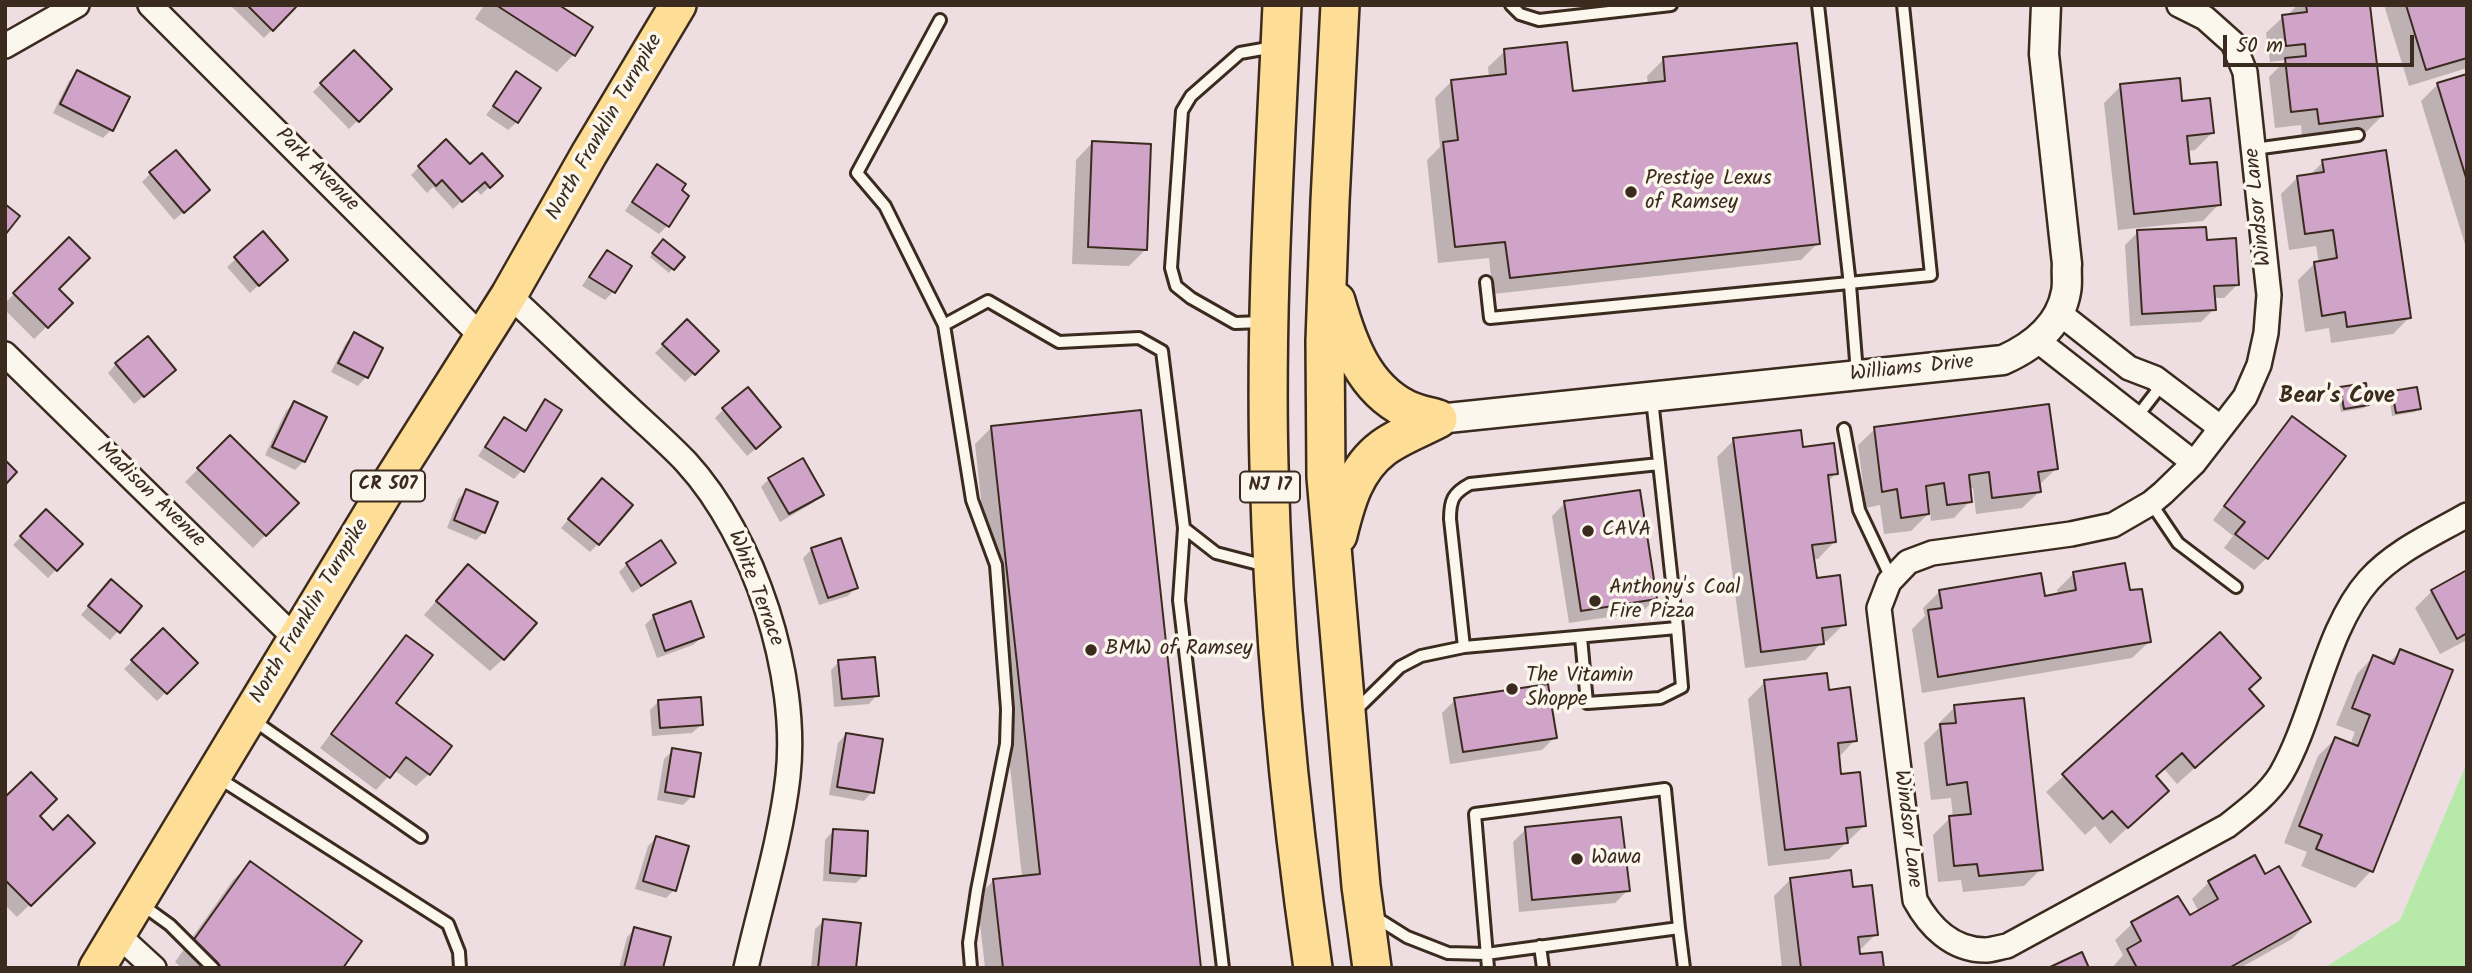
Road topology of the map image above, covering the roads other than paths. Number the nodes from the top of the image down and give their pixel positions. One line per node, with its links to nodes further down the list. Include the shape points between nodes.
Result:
1 (77, 5): 13 (street)
2 (150, 5): 24 (street, Park Avenue)
3 (1282, 5): 14 (highway, NJ 17)
4 (1340, 5): 17 (highway, NJ 17)
5 (1511, 5): 6 (lane, via 1520,14 1539,20)
6 (1671, 5)
7 (1818, 5): 19 (lane)
8 (1903, 5): 19 (lane, via 1931,275)
9 (2046, 5): 21 (street, Williams Drive, via 2044,54 2067,264 2066,293)
10 (2179, 5): 16 (street, Windsor Lane, via 2205,18 2233,43 2245,72)
11 (676, 6): 20 (main road, North Franklin Turnpike / CR 507)
12 (940, 20): 23 (lane, via 857,173 885,205)
13 (5, 46)
14 (1280, 46): 22 (highway, NJ 17); 22 (lane, via 1241,53 1191,96 1182,111 1171,268 1176,286 1235,323)
15 (2358, 135): 16 (lane)
16 (2254, 149): 32 (street, Windsor Lane, via 2269,295 2266,333 2245,397)
17 (1328, 270): 31 (highway, via 1340,317 1361,368 1392,401); 39 (highway, NJ 17, via 1326,477)
18 (1486, 282): 19 (lane, via 1490,318)
19 (1850, 285): 27 (lane)
20 (509, 295): 24 (main road, North Franklin Turnpike / CR 507); 61 (street, White Terrace, via 687,463 722,511 761,595 777,642 790,733 788,777)
21 (2058, 312): 25 (street, Williams Drive); 28 (street, via 2129,368)
22 (1269, 322): 40 (highway, NJ 17)
23 (944, 325): 38 (lane, via 988,301 1059,342 1139,338 1162,351); 62 (lane, via 972,500 996,565 1007,709 1006,744 971,930)
24 (482, 337): 45 (main road, North Franklin Turnpike / CR 507)
25 (2037, 340): 27 (street, Williams Drive, via 2003,360); 30 (street)
26 (5, 354): 45 (street, Madison Avenue)
27 (1857, 376): 29 (street, Williams Drive)
28 (2163, 383): 30 (lane); 32 (street)
29 (1652, 397): 31 (street, Williams Drive); 35 (lane)
30 (2136, 418): 34 (street)
31 (1438, 419): 39 (highway, via 1384,447 1356,479)
32 (2221, 428): 34 (street, Windsor Lane)
33 (1844, 429): 41 (lane, via 1859,510)
34 (2194, 463): 36 (street, Windsor Lane)
35 (1659, 464): 43 (lane); 46 (lane, via 1470,484 1457,491 1450,501 1450,519)
36 (2151, 503): 41 (street, Windsor Lane, via 2113,525 1932,553 1908,562); 42 (lane, via 2178,543)
37 (2467, 515): 41 (street, Windsor Lane, via 2396,555 2369,580 2350,606 2280,776 2255,804 2196,845 2007,946 1984,950 1956,944 1940,933 1915,900 1879,608)
38 (1184, 528): 40 (lane, via 1216,553); 63 (lane, via 1179,600)
39 (1332, 560): 48 (highway, NJ 17)
40 (1273, 568): 64 (highway, NJ 17, via 1285,743)
41 (1892, 580)
42 (2235, 587)
43 (1678, 628): 44 (lane); 44 (lane, via 1682,687 1660,698 1587,702)
44 (1581, 637): 46 (lane)
45 (295, 638): 47 (main road, North Franklin Turnpike / CR 507)
46 (1464, 647): 48 (lane, via 1421,656 1400,667)
47 (248, 716): 49 (main road, North Franklin Turnpike / CR 507); 50 (lane)
48 (1348, 718): 52 (highway, NJ 17)
49 (213, 775): 51 (main road, North Franklin Turnpike / CR 507); 60 (lane, via 448,924)
50 (421, 837)
51 (139, 902): 54 (main road, North Franklin Turnpike / CR 507); 59 (lane)
52 (1364, 910): 56 (lane, via 1407,937 1448,953); 65 (highway, NJ 17)
53 (1679, 928): 55 (lane); 56 (lane, via 1665,789 1475,814); 68 (lane)
54 (118, 935): 57 (main road, North Franklin Turnpike / CR 507); 58 (street)
55 (1540, 946): 56 (lane); 67 (lane)
56 (1486, 954): 66 (lane)
57 (97, 968)
58 (155, 968)
59 (213, 968)
60 (460, 968)
61 (746, 968)
62 (971, 968)
63 (1223, 968)
64 (1313, 968)
65 (1372, 968)
66 (1488, 968)
67 (1543, 968)
68 (1684, 968)

